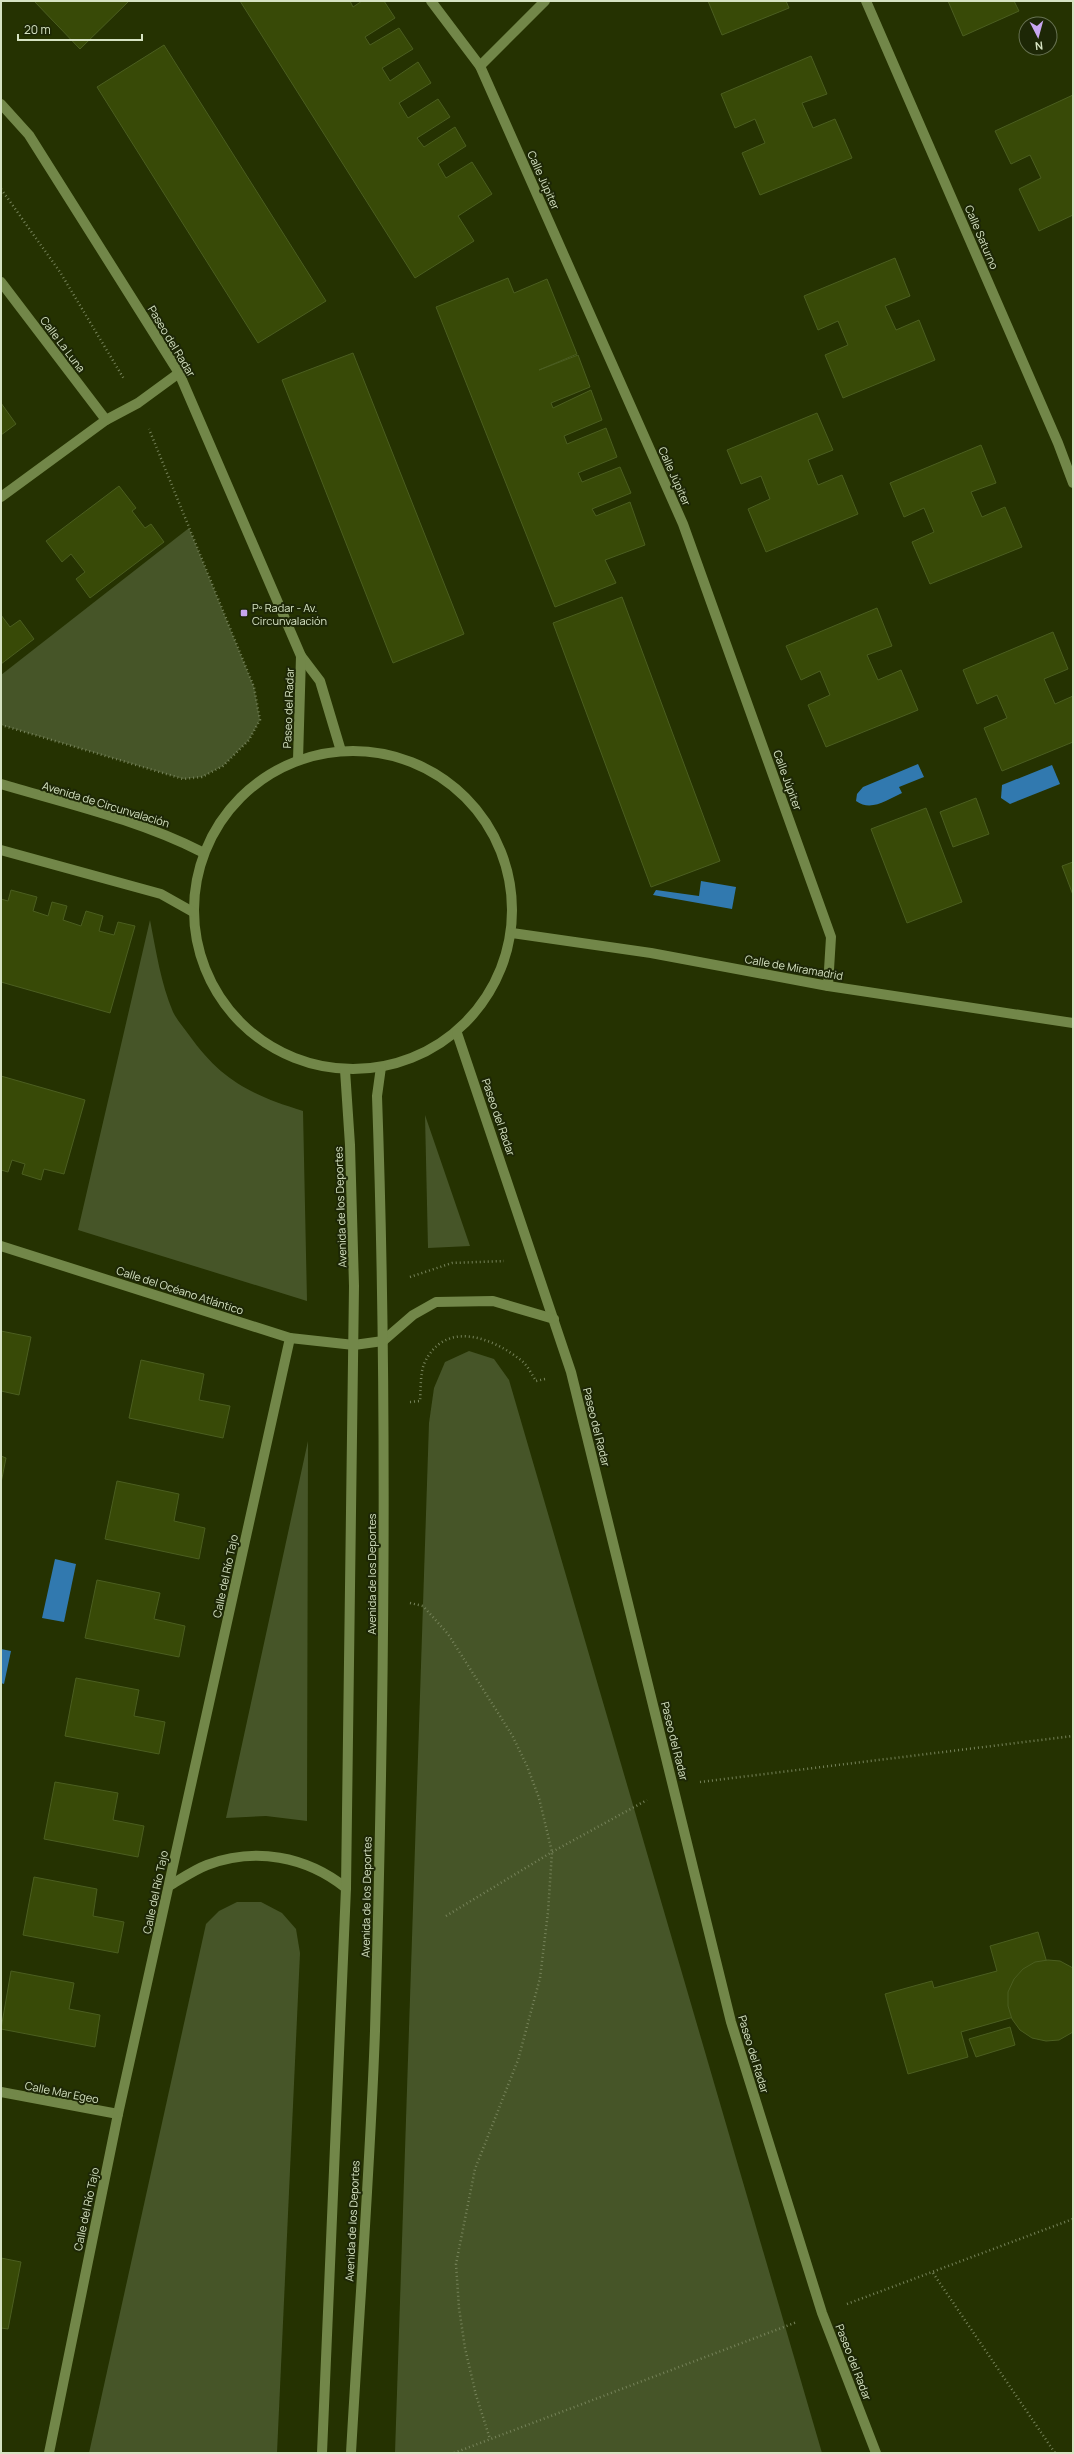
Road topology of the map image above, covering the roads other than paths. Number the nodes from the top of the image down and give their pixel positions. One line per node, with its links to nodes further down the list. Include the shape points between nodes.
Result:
1 (431, 1): 4 (street, Calle Júpiter)
2 (545, 1): 4 (street)
3 (866, 1): 9 (street, Calle Saturno, via 1058,443)
4 (480, 66): 19 (street, Calle Júpiter, via 683,524 831,937)
5 (1, 104): 7 (street, Paseo del Radar, via 28,135)
6 (1, 282): 8 (street, Calle La Luna)
7 (179, 373): 8 (street, via 138,402); 11 (street, Paseo del Radar)
8 (106, 420): 10 (street)
9 (1073, 483)
10 (1, 497)
11 (301, 656): 12 (street, Paseo del Radar, via 320,681); 13 (street, Paseo del Radar)
12 (341, 751): 13 (street); 18 (street, via 390,755 436,774 474,805 500,847 513,894)
13 (298, 760): 16 (street, via 257,783 223,817)
14 (1, 784): 16 (street, Avenida de Circunvalación, via 114,817 177,839)
15 (1, 850): 17 (street, via 161,894)
16 (202, 852): 17 (street)
17 (193, 912): 23 (street, via 201,959 226,1007 255,1037 297,1060)
18 (512, 933): 19 (street, Calle de Miramadrid, via 651,953); 21 (street, via 495,985)
19 (828, 986): 20 (street, Calle de Miramadrid)
20 (1073, 1023)
21 (457, 1033): 22 (street, via 424,1054); 25 (street, Paseo del Radar)
22 (381, 1067): 23 (street); 27 (street, Avenida de los Deportes, via 377,1096 384,1286)
23 (345, 1070): 28 (street, Avenida de los Deportes, via 350,1153)
24 (1, 1246): 26 (street, Calle del Océano Atlántico)
25 (554, 1319): 27 (street, via 493,1301 436,1302 413,1315); 36 (street, Paseo del Radar, via 571,1372 731,2022 822,2313)
26 (290, 1338): 28 (street, Calle del Océano Atlántico); 29 (street, Calle del Río Tajo)
27 (383, 1342): 28 (street); 35 (street, Avenida de los Deportes, via 384,1598 375,2034)
28 (354, 1345): 30 (street, Avenida de los Deportes)
29 (169, 1886): 30 (street, via 207,1865 253,1854 290,1859 331,1876); 32 (street, Calle del Río Tajo)
30 (346, 1888): 34 (street, Avenida de los Deportes)
31 (1, 2092): 32 (street, Calle Mar Egeo)
32 (118, 2114): 33 (street, Calle del Río Tajo)
33 (49, 2453)
34 (322, 2453)
35 (351, 2453)
36 (876, 2453)

